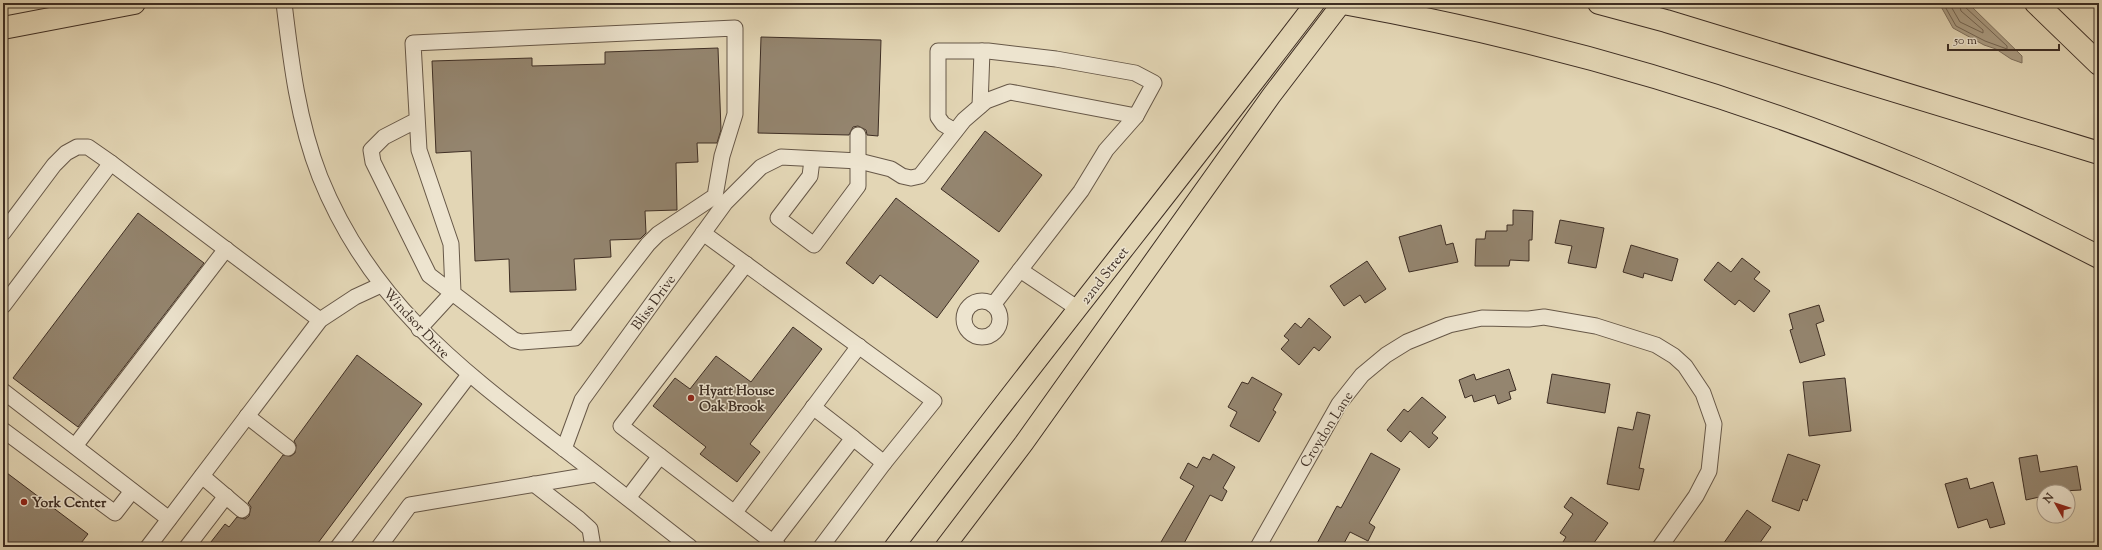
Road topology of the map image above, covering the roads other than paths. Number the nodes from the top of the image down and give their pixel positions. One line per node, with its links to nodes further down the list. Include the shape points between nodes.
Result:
1 (134, 3): 7 (highway)
2 (284, 3): 26 (street, Windsor Drive, via 298,102 320,177 343,226)
3 (1315, 3): 30 (main road, 22nd Street)
4 (1343, 3): 23 (highway, via 1576,55 1731,101 1914,169); 63 (main road, via 1271,96 1024,443)
5 (1599, 3): 15 (highway, via 1666,21)
6 (2036, 3): 9 (highway)
7 (3, 28)
8 (982, 51): 10 (street); 11 (street, via 1056,59 1135,73 1154,83); 13 (street, via 938,51 938,117 943,124)
9 (2099, 64)
10 (980, 106): 11 (street, Bliss Drive, via 1010,92); 13 (street, Bliss Drive)
11 (1136, 116): 25 (street, via 1106,150 1081,191)
12 (417, 120): 19 (street, via 413,43 734,28 735,114 722,156); 27 (street, via 419,150 452,244); 27 (street, via 384,137 371,150 373,162 429,275)
13 (955, 131): 17 (street, Bliss Drive, via 920,176 907,177 891,169)
14 (858, 135): 17 (street)
15 (2099, 153)
16 (812, 160): 17 (street, Bliss Drive); 17 (street, via 810,176 778,218 814,245 858,186); 19 (street, Bliss Drive, via 781,157 761,167)
17 (859, 161)
18 (111, 163): 20 (street, via 88,147 77,147 66,153 54,165); 22 (street); 29 (street)
19 (720, 199): 21 (street, Bliss Drive); 27 (street, via 653,239 575,338 521,342 514,340)
20 (3, 233)
21 (703, 233): 24 (street); 42 (street, Bliss Drive, via 582,400)
22 (226, 249): 31 (street); 40 (street)
23 (2099, 257)
24 (746, 264): 33 (street); 43 (street, via 621,426)
25 (1020, 270): 28 (street); 30 (street)
26 (381, 284): 31 (street, via 355,296); 32 (street, Windsor Drive)
27 (453, 292): 32 (street)
28 (993, 305)
29 (3, 306)
30 (1077, 308): 62 (main road, 22nd Street)
31 (320, 320): 37 (street)
32 (419, 329): 34 (street, Windsor Drive)
33 (860, 346): 36 (street); 44 (street, via 934,400)
34 (469, 375): 42 (street, Windsor Drive); 57 (street)
35 (3, 391): 40 (street)
36 (813, 408): 39 (street); 52 (street)
37 (247, 416): 41 (street); 46 (street)
38 (3, 430): 48 (street, via 115,513)
39 (853, 438): 44 (street); 54 (street)
40 (75, 446): 48 (street)
41 (288, 448)
42 (564, 449): 45 (street, Windsor Drive)
43 (660, 456): 50 (street); 52 (street)
44 (884, 463): 61 (street)
45 (596, 474): 47 (street); 50 (street, Windsor Drive)
46 (202, 476): 49 (street); 53 (street)
47 (534, 484): 58 (street, via 410,505); 59 (street, via 590,529)
48 (132, 491): 53 (street)
49 (226, 496): 51 (street); 56 (street)
50 (628, 498): 60 (street, Windsor Drive)
51 (242, 510)
52 (735, 512): 54 (street)
53 (169, 519): 55 (street)
54 (776, 545)
55 (148, 547)
56 (187, 547)
57 (338, 547)
58 (378, 547)
59 (593, 547)
60 (690, 547)
61 (821, 547)
62 (894, 547)
63 (945, 547)
64 (1258, 547): 65 (street, Croydon Lane, via 1339,404 1362,375 1386,355 1407,342 1449,325 1482,318 1544,317 1596,326 1656,345 1685,366 1703,393 1714,424 1709,471 1696,496)
65 (1660, 547)

